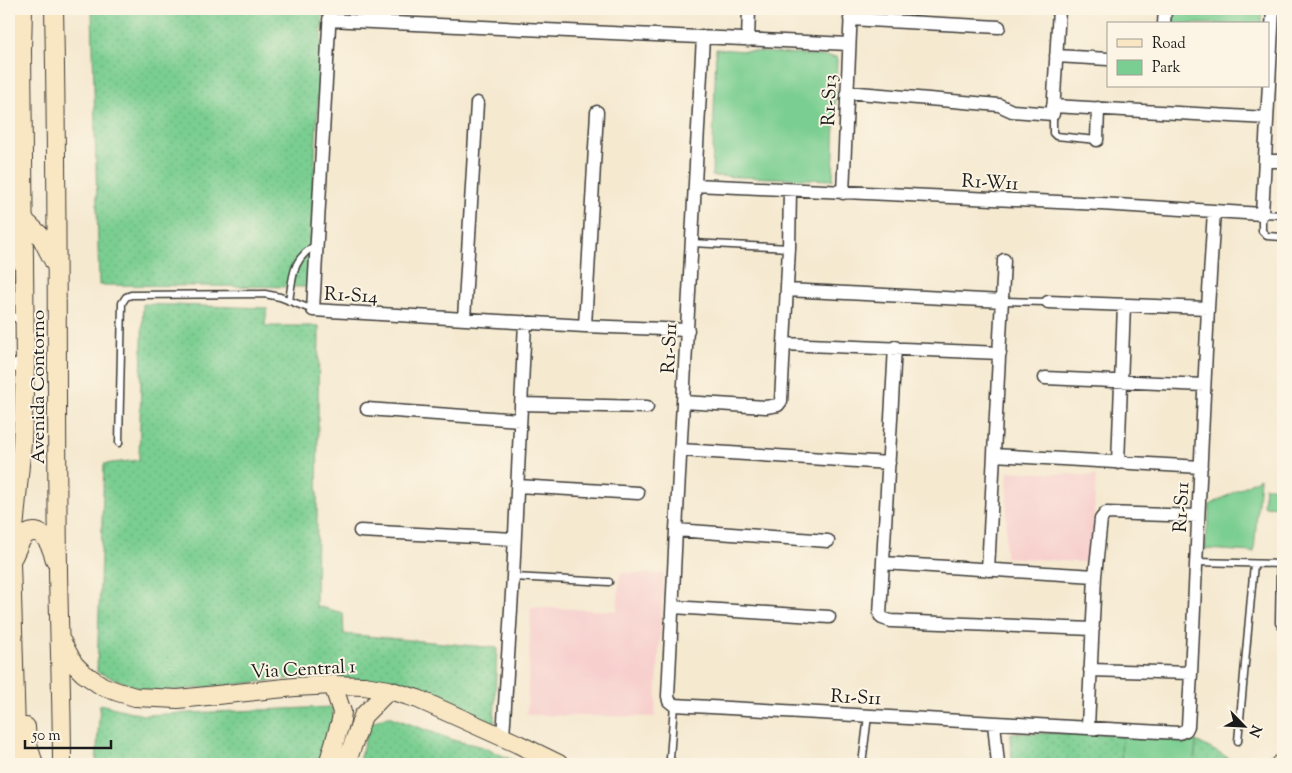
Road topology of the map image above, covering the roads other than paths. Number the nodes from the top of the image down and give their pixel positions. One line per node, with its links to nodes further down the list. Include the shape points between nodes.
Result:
1 (23, 9): 14 (main road, Avenida Contorno)
2 (54, 9): 42 (main road, Avenida Contorno)
3 (749, 9): 12 (street)
4 (1059, 9): 16 (street)
5 (1165, 9): 9 (street)
6 (1273, 9): 15 (street)
7 (851, 14): 10 (street); 13 (street, R1-S13)
8 (330, 15): 11 (street); 37 (street, R1-S14)
9 (1164, 22)
10 (999, 27)
11 (704, 38): 12 (street); 28 (street, R1-S11)
12 (748, 40): 13 (street)
13 (849, 44): 19 (street, R1-S13)
14 (15, 49): 34 (main road, Avenida Contorno)
15 (1270, 53)
16 (1056, 56): 17 (street); 22 (street)
17 (1107, 59)
18 (1268, 88): 24 (street)
19 (847, 92): 22 (street, via 1000,105 1012,111); 30 (street, R1-S13)
20 (477, 103): 50 (street)
21 (1098, 108): 22 (street); 24 (street); 25 (street)
22 (1053, 110): 25 (lane, via 1053,133 1056,136)
23 (597, 112): 52 (street)
24 (1267, 118): 26 (street)
25 (1097, 140)
26 (1265, 161): 27 (street); 32 (street)
27 (1283, 161)
28 (695, 186): 29 (street, R1-W11); 36 (street, R1-S11)
29 (790, 190): 30 (street, R1-W11); 38 (street)
30 (843, 194): 31 (street, R1-W11)
31 (1214, 211): 32 (street, R1-W11); 48 (street, R1-S11)
32 (1262, 214): 33 (lane, R1-W11); 35 (lane, via 1264,234)
33 (1283, 215)
34 (16, 218): 41 (main road, Avenida Contorno); 42 (main road, via 40,235)
35 (1283, 237)
36 (692, 242): 38 (lane); 53 (street, R1-S11)
37 (317, 244): 44 (lane, via 298,262); 49 (street, R1-S14)
38 (789, 248): 43 (street)
39 (9, 250): 41 (street)
40 (1004, 260): 45 (street)
41 (16, 262): 57 (main road, Avenida Contorno, via 24,326)
42 (58, 269): 84 (main road, Avenida Contorno)
43 (787, 290): 45 (street); 54 (street)
44 (289, 301): 49 (lane); 66 (lane, via 265,294 126,297 122,303)
45 (1003, 301): 46 (lane); 56 (street)
46 (1048, 302): 47 (street)
47 (1124, 305): 48 (street); 59 (street)
48 (1208, 308): 60 (street, R1-S11)
49 (313, 310): 50 (street, R1-S14)
50 (464, 319): 51 (street, R1-S14)
51 (525, 322): 52 (street, R1-S14); 62 (street)
52 (585, 326): 53 (street, R1-S14)
53 (688, 330): 61 (street, R1-S11)
54 (784, 344): 55 (street); 61 (street, via 782,395 778,405)
55 (895, 347): 56 (street); 69 (street)
56 (1000, 353): 68 (street)
57 (17, 366): 79 (main road, Avenida Contorno, via 22,443)
58 (1045, 378): 59 (street)
59 (1122, 382): 60 (street); 70 (street)
60 (1204, 385): 71 (street, R1-S11)
61 (684, 402): 67 (street, R1-S11)
62 (521, 404): 63 (street); 65 (street)
63 (647, 407)
64 (367, 409): 65 (street)
65 (520, 420): 72 (street)
66 (119, 443)
67 (680, 450): 69 (street); 75 (street, R1-S11)
68 (994, 455): 70 (street); 85 (street)
69 (889, 463): 81 (street)
70 (1118, 463): 71 (street)
71 (1201, 467): 74 (street, R1-S11)
72 (517, 486): 73 (street); 77 (street)
73 (638, 493)
74 (1198, 516): 80 (street, R1-S11); 86 (street, via 1106,513 1100,522)
75 (676, 530): 78 (street); 89 (street, R1-S11)
76 (360, 531): 77 (street)
77 (514, 539): 87 (street)
78 (828, 541)
79 (11, 562): 84 (main road, via 27,534 39,534 52,547); 94 (main road, Avenida Contorno)
80 (1196, 562): 82 (lane); 96 (street, R1-S11)
81 (883, 563): 85 (street); 91 (street, via 880,615 886,620)
82 (1254, 564): 83 (lane); 104 (lane)
83 (1282, 564): 92 (lane, via 1279,623)
84 (58, 570): 93 (main road, Avenida Contorno)
85 (988, 570): 86 (street)
86 (1095, 576): 91 (street)
87 (513, 577): 88 (lane); 103 (street)
88 (609, 582)
89 (673, 607): 90 (street); 99 (street, R1-S11, via 668,696)
90 (829, 617)
91 (1093, 629): 95 (street)
92 (1283, 629)
93 (59, 637): 97 (main road, Via Central 1, via 83,673 102,686 135,697 178,699); 107 (main road, Avenida Contorno)
94 (14, 646): 105 (main road, Avenida Contorno); 106 (main road, via 22,667 27,742)
95 (1090, 670): 96 (street); 102 (street)
96 (1191, 673): 102 (street, R1-S11, via 1188,726 1183,732)
97 (333, 685): 98 (main road, Via Central 1); 108 (main road, via 342,712)
98 (389, 690): 103 (main road, Via Central 1, via 418,699); 109 (main road, via 363,716)
99 (674, 705): 100 (street, R1-S11); 111 (lane, via 670,758)
100 (868, 716): 101 (street, R1-S11); 112 (lane)
101 (994, 723): 102 (street, R1-S11); 113 (street)
102 (1088, 727)
103 (503, 737): 110 (main road, Via Central 1)
104 (1238, 741)
105 (17, 764)
106 (34, 764)
107 (62, 764)
108 (328, 764)
109 (346, 764)
110 (559, 764)
111 (673, 764)
112 (862, 764)
113 (998, 764)

